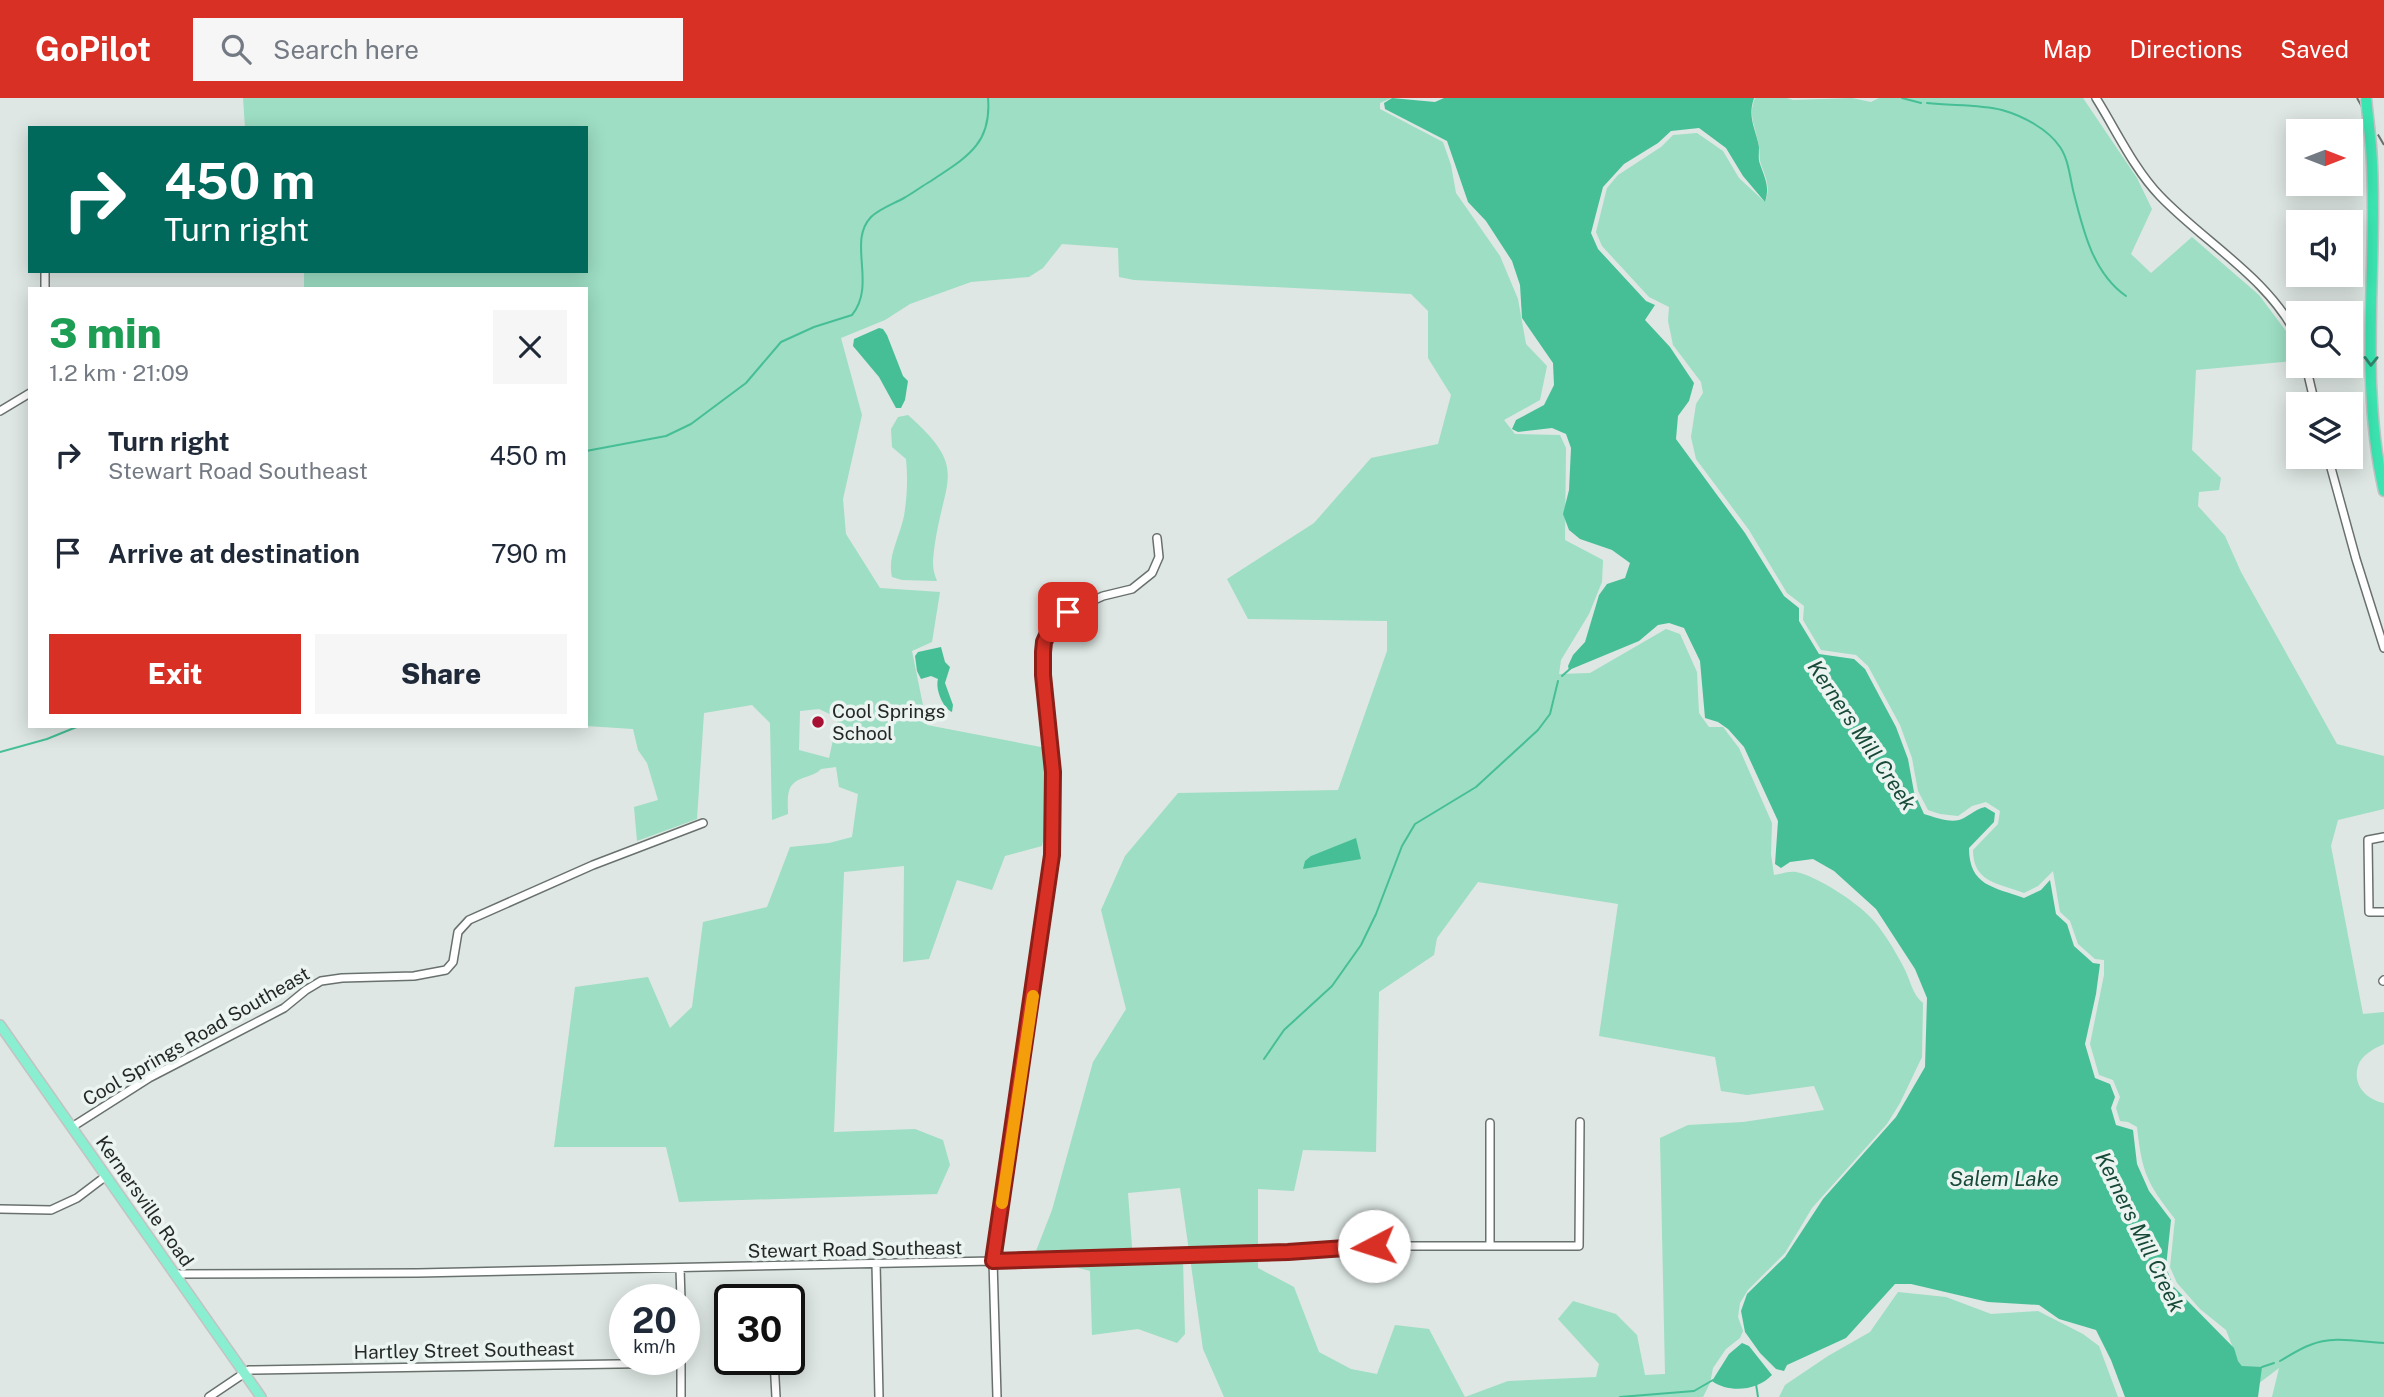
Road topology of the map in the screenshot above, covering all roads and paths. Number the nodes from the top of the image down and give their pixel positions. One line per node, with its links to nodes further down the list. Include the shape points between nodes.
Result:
1 (2096, 98): 3 (street, via 2152,187)
2 (2367, 98): 7 (highway, one-way to 7, bridge, via 2374,206 2372,405)
3 (2286, 317)
4 (28, 394): 5 (street)
5 (0, 411)
6 (2331, 469): 9 (street)
7 (2384, 491)
8 (1157, 538): 20 (street, via 1159,557 1152,573 1132,589 1068,612 1052,624 1044,642 1053,772 1052,855)
9 (2384, 648)
10 (703, 823): 16 (street, Cool Springs Road Southeast, via 469,920 458,932 453,962 446,970 314,984 284,1008 149,1078)
11 (2384, 837): 12 (street, via 2368,840 2369,912)
12 (2384, 912)
13 (1, 1027): 16 (main road, Kernersville Road)
14 (1580, 1122): 19 (street, Stewart Road Southeast, via 1579,1246)
15 (1490, 1123): 19 (street)
16 (72, 1127): 17 (main road, Kernersville Road)
17 (106, 1176): 18 (street, via 51,1210); 23 (main road, Kernersville Road)
18 (0, 1209)
19 (1490, 1246): 20 (street, Stewart Road Southeast)
20 (993, 1261): 21 (street, Stewart Road Southeast); 34 (street)
21 (876, 1264): 22 (street, Stewart Road Southeast); 33 (street)
22 (680, 1268): 23 (street, Stewart Road Southeast); 24 (street)
23 (175, 1274): 26 (main road, Kernersville Road)
24 (680, 1284)
25 (609, 1362): 26 (street, Hartley Street Southeast)
26 (245, 1373): 29 (street); 30 (main road, Kernersville Road)
27 (681, 1375): 31 (street)
28 (775, 1375): 32 (street)
29 (209, 1397)
30 (261, 1397)
31 (681, 1397)
32 (776, 1397)
33 (879, 1397)
34 (997, 1397)

